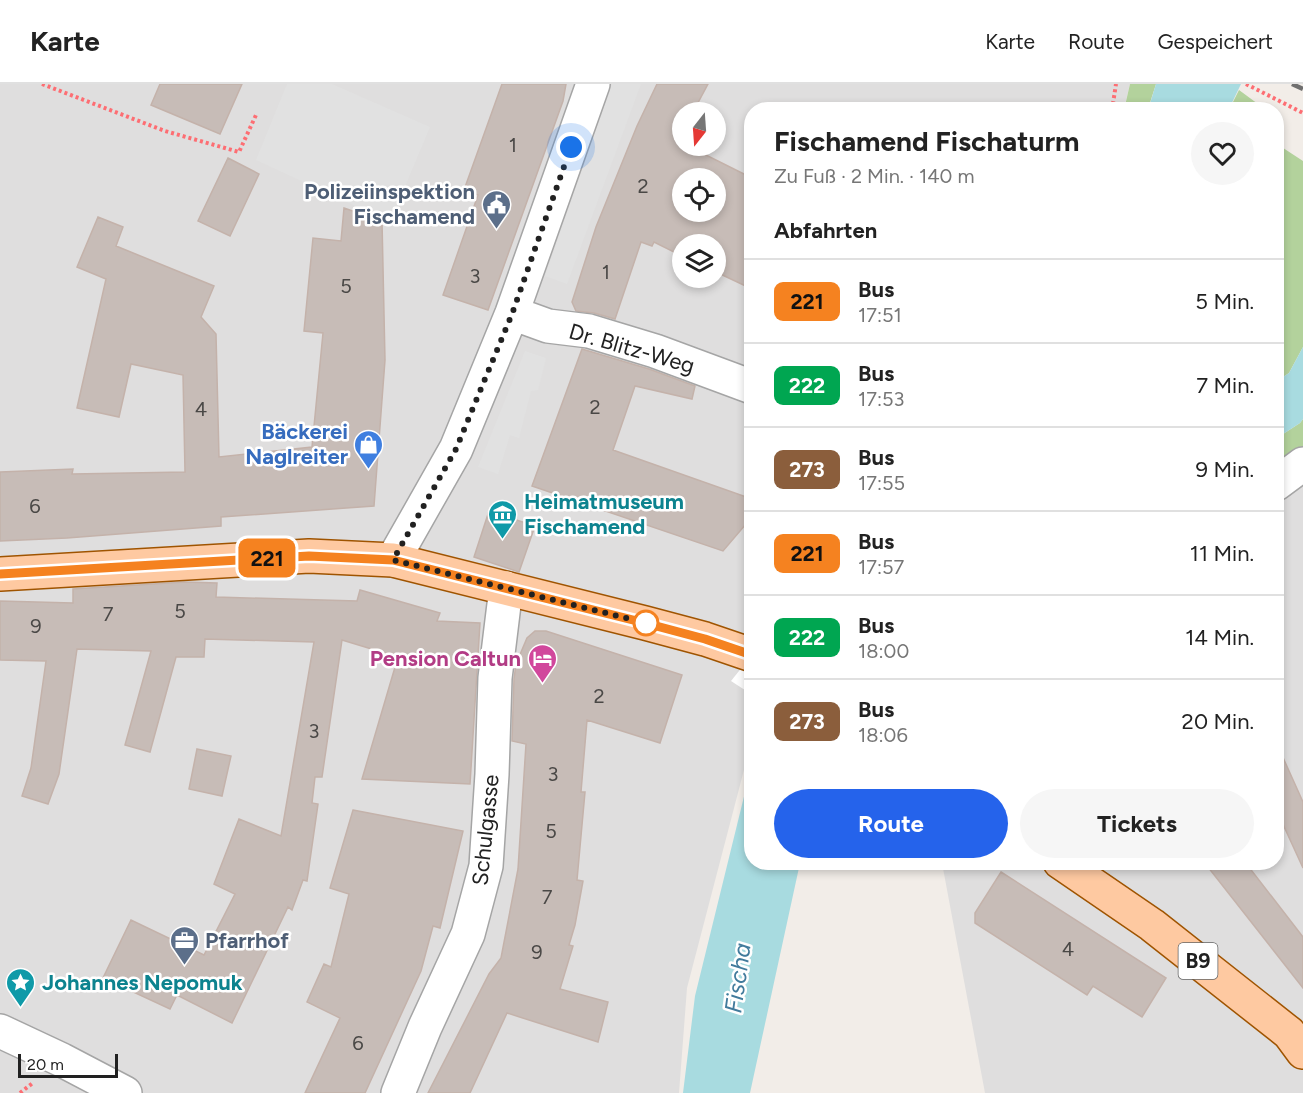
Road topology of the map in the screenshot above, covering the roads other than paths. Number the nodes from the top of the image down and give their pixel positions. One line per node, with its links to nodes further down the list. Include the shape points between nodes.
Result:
1 (593, 84): 2 (street)
2 (512, 314): 3 (street, Dr. Blitz-Weg, via 548,326 589,331); 6 (street, via 456,449)
3 (744, 384)
4 (1303, 464): 5 (street)
5 (1284, 478)
6 (393, 560): 7 (main road, via 309,556); 8 (main road)
7 (0, 574)
8 (506, 588): 9 (main road); 14 (street, Schulgasse, via 495,678 486,866 468,934)
9 (744, 652)
10 (1072, 870): 12 (main road, B9, via 1152,925)
11 (0, 1031): 13 (street)
12 (1298, 1038)
13 (125, 1093)
14 (398, 1093)

